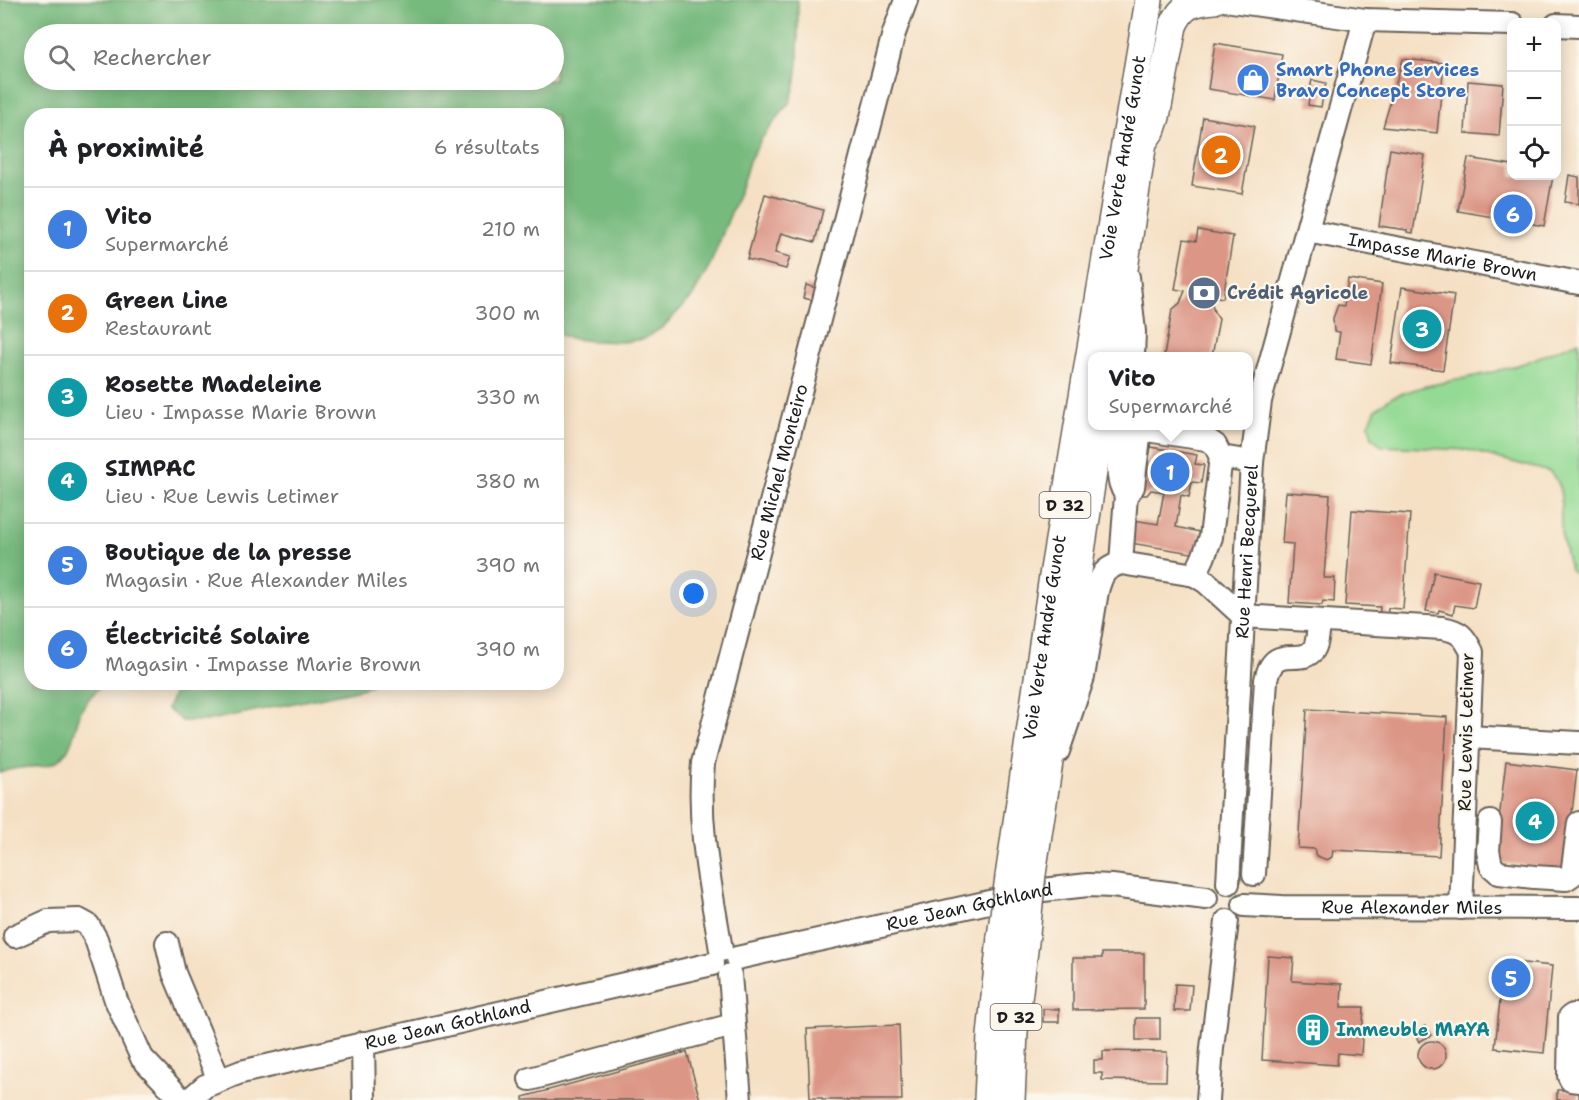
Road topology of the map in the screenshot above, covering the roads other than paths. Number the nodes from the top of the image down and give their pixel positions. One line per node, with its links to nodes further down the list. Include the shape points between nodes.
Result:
1 (906, 0): 44 (street, Rue Michel Monteiro, via 891,44 703,763 704,842)
2 (1134, 0): 11 (main road, via 1136,14 1121,118)
3 (1149, 0): 11 (main road, Voie Verte André Gunot / D 32)
4 (1166, 0): 11 (main road, Voie Verte André Gunot / D 32)
5 (1215, 0): 11 (main road, via 1192,4 1177,17 1152,129)
6 (1225, 0): 7 (street)
7 (1365, 20): 8 (street); 12 (street, Rue Henri Becquerel)
8 (1507, 24)
9 (1561, 25): 10 (street)
10 (1579, 26)
11 (1135, 138): 13 (main road, Voie Verte André Gunot / D 32); 15 (main road, Voie Verte André Gunot / D 32)
12 (1307, 231): 14 (street, Impasse Marie Brown); 23 (street, Rue Henri Becquerel, via 1260,401)
13 (1126, 256): 16 (main road, Voie Verte André Gunot / D 32); 17 (street)
14 (1579, 283)
15 (1095, 352)
16 (1112, 352)
17 (1133, 352)
18 (1088, 389): 34 (main road, Voie Verte André Gunot / D 32, via 1053,576)
19 (1099, 430): 30 (main road, Voie Verte André Gunot / D 32)
20 (1131, 430): 24 (street, via 1118,466 1120,486 1126,495)
21 (1150, 430): 22 (street, via 1206,439 1215,445)
22 (1221, 457): 23 (street); 25 (street, via 1211,537)
23 (1251, 462): 26 (street, Rue Henri Becquerel)
24 (1121, 563): 25 (street); 30 (street, via 1110,567 1100,580 1083,677)
25 (1195, 575): 26 (street)
26 (1243, 616): 27 (street, Rue Lewis Letimer); 35 (street, Rue Henri Becquerel)
27 (1320, 621): 28 (street, Rue Lewis Letimer, via 1442,628 1461,634 1472,651); 33 (street, via 1314,649 1309,654 1273,662 1266,680)
28 (1468, 737): 29 (street); 38 (street, Rue Lewis Letimer)
29 (1579, 743)
30 (1046, 783): 34 (main road, Voie Verte André Gunot / D 32)
31 (1490, 822): 32 (street, via 1488,851 1491,866 1499,873 1566,879 1572,875)
32 (1579, 823)
33 (1254, 874)
34 (1021, 875): 41 (main road, Voie Verte André Gunot / D 32, bridge)
35 (1228, 883): 36 (street, via 1212,888); 37 (street, via 1242,893)
36 (1206, 898): 40 (street, via 1211,915); 44 (street, Rue Jean Gothland, via 1112,886 1043,890)
37 (1244, 905): 38 (street, Rue Alexander Miles); 40 (street, via 1239,916)
38 (1461, 908): 39 (street, Rue Alexander Miles)
39 (1579, 908)
40 (1227, 921): 57 (street)
41 (1013, 935): 55 (main road, Voie Verte André Gunot / D 32, via 992,1036); 56 (main road, Voie Verte André Gunot / D 32)
42 (15, 936): 51 (street, via 48,921 79,920 88,925 142,1058)
43 (167, 943): 49 (street, via 174,973)
44 (725, 962): 46 (street, Rue Michel Monteiro); 47 (street, Rue Jean Gothland)
45 (1579, 1015): 50 (street, via 1570,1017 1569,1076)
46 (733, 1025): 48 (street); 54 (street, Rue Michel Monteiro)
47 (363, 1043): 49 (street, Rue Jean Gothland); 53 (street)
48 (530, 1079)
49 (219, 1080): 52 (street, Rue Jean Gothland)
50 (1579, 1081)
51 (182, 1100)
52 (189, 1100)
53 (364, 1100)
54 (740, 1100)
55 (988, 1100)
56 (1011, 1100)
57 (1208, 1100)

